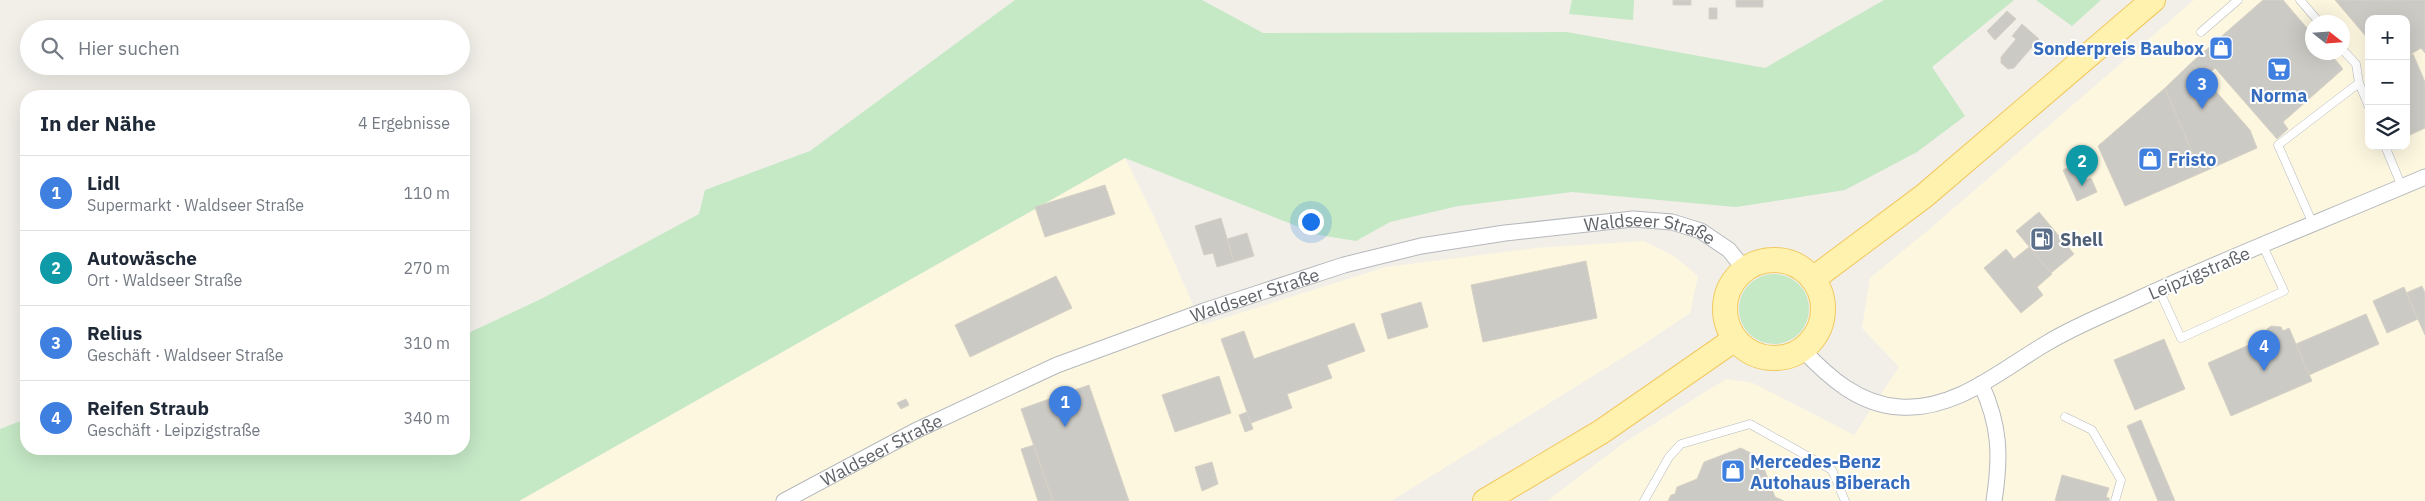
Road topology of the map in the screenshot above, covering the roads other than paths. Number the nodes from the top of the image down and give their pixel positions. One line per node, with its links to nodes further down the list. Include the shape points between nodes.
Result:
1 (2153, 0): 15 (main road, via 1924,196)
2 (2238, 0): 5 (lane)
3 (2300, 0): 4 (lane)
4 (2314, 15)
5 (2201, 32)
6 (2350, 58): 7 (lane, via 2356,64)
7 (2359, 82): 8 (lane); 12 (lane, via 2278,146)
8 (2368, 105)
9 (2387, 150): 11 (lane)
10 (2425, 177): 11 (street, Leipzigstraße)
11 (2402, 187): 12 (street, Leipzigstraße)
12 (2314, 224): 13 (street, Leipzigstraße)
13 (2263, 246): 16 (street, Leipzigstraße); 16 (lane, via 2284,291 2181,338)
14 (1745, 270): 15 (main road, via 1770,260 1786,261); 17 (main road, via 1730,286 1725,301 1725,317); 21 (street, Waldseer Straße, via 1729,250 1701,231 1672,222 1632,219 1421,246 1344,264 1057,365 915,430)
15 (1813, 279): 18 (main road, via 1823,310 1813,340)
16 (2159, 290): 19 (street, Leipzigstraße, via 2048,342)
17 (1735, 339): 18 (main road, via 1754,355 1769,359 1786,357); 22 (main road, via 1601,432)
18 (1802, 349): 19 (street, Leipzigstraße, via 1842,386 1881,404 1902,407 1944,402)
19 (1981, 384): 25 (street, via 1993,410 2000,463)
20 (2065, 417): 26 (lane, via 2092,430 2121,480)
21 (784, 501)
22 (1485, 501)
23 (1644, 501): 24 (lane, via 1669,457 1681,444 1750,424 1832,470)
24 (1845, 501)
25 (1994, 501)
26 (2115, 501)

